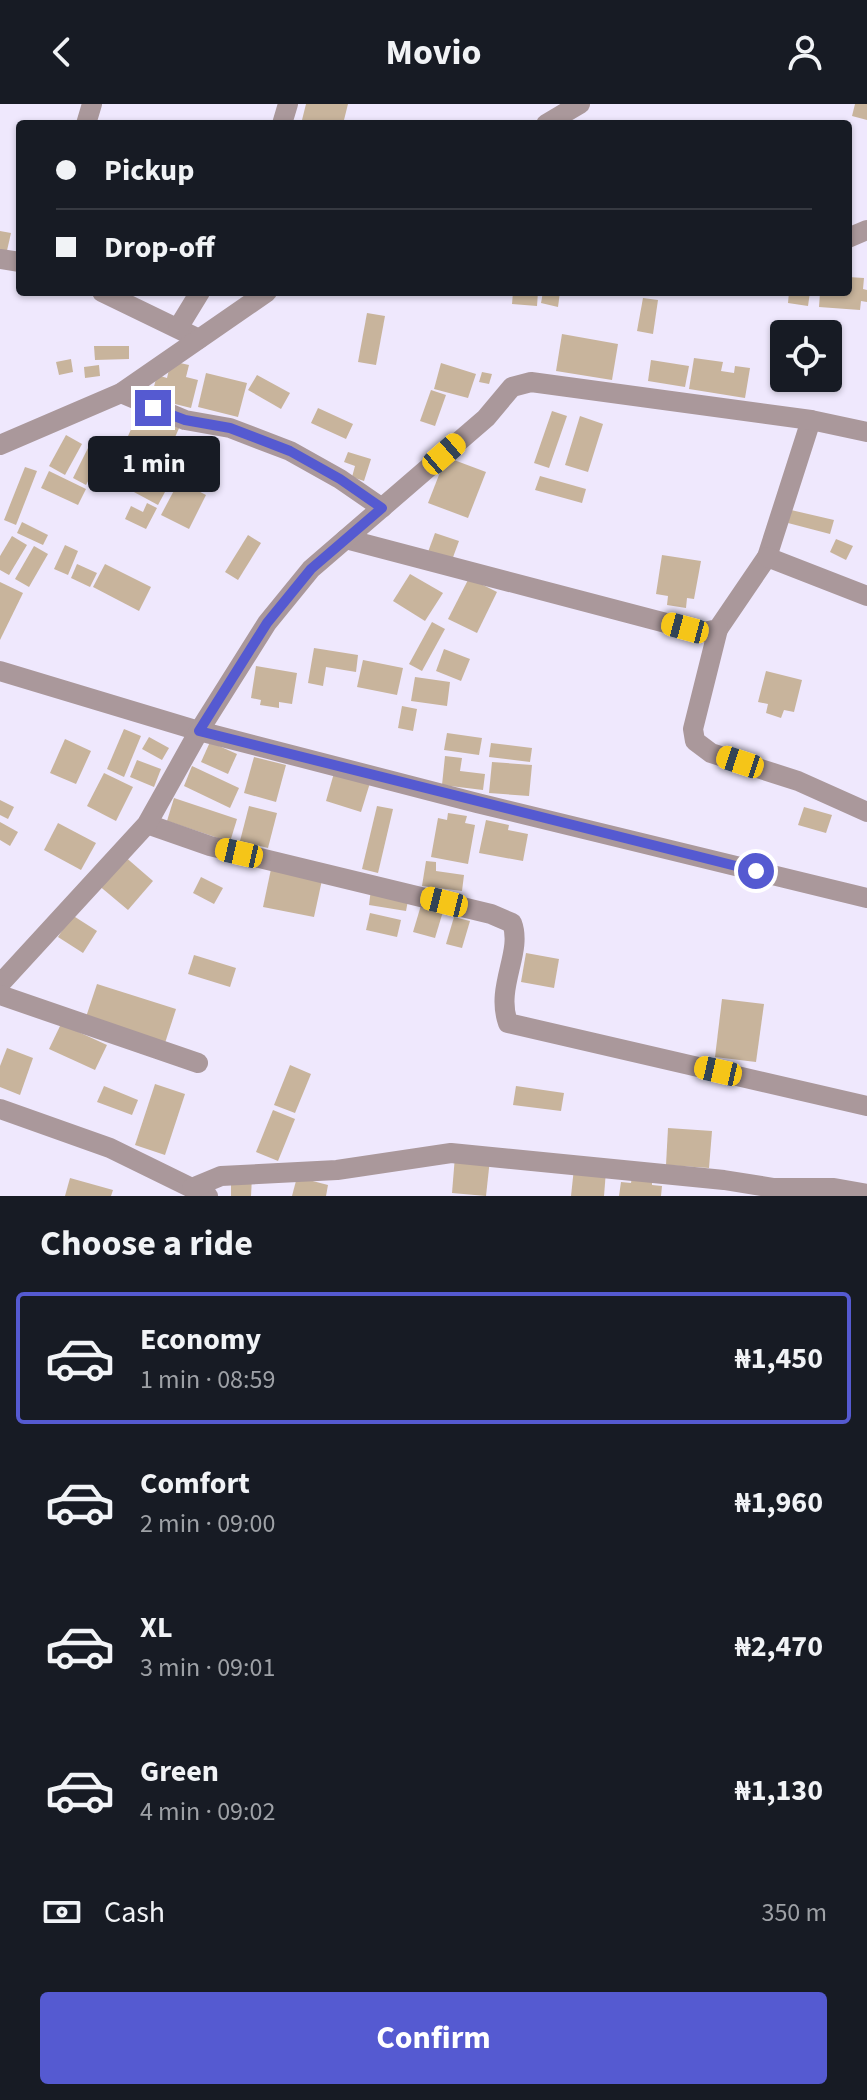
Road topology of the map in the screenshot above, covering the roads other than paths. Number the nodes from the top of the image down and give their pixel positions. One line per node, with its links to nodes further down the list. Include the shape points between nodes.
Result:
1 (580, 104): 2 (street)
2 (553, 120)
3 (110, 296): 6 (street)
4 (198, 296): 6 (street)
5 (261, 296): 7 (street)
6 (178, 328): 7 (street)
7 (199, 339): 8 (street)
8 (121, 393): 11 (street); 12 (street, via 185,420 230,428 290,451)
9 (811, 420): 10 (street); 12 (street, via 531,382 512,387 486,418); 14 (street)
10 (867, 432)
11 (0, 445)
12 (382, 508): 13 (street)
13 (346, 539): 16 (street, via 685,628); 18 (street, via 311,569 267,623)
14 (767, 557): 15 (street); 16 (street)
15 (867, 596)
16 (718, 629): 19 (street, via 693,729 695,741 711,753 798,781)
17 (0, 671): 18 (street)
18 (199, 731): 20 (street); 21 (street)
19 (867, 812)
20 (147, 824): 22 (street); 25 (street, via 210,846 512,923 516,935 503,1009 508,1023)
21 (867, 898)
22 (0, 984)
23 (0, 995): 24 (street)
24 (198, 1063)
25 (867, 1106)
26 (0, 1109): 27 (street, via 110,1148)
27 (200, 1192): 28 (street, via 221,1176 337,1170 451,1153)
28 (867, 1194)

